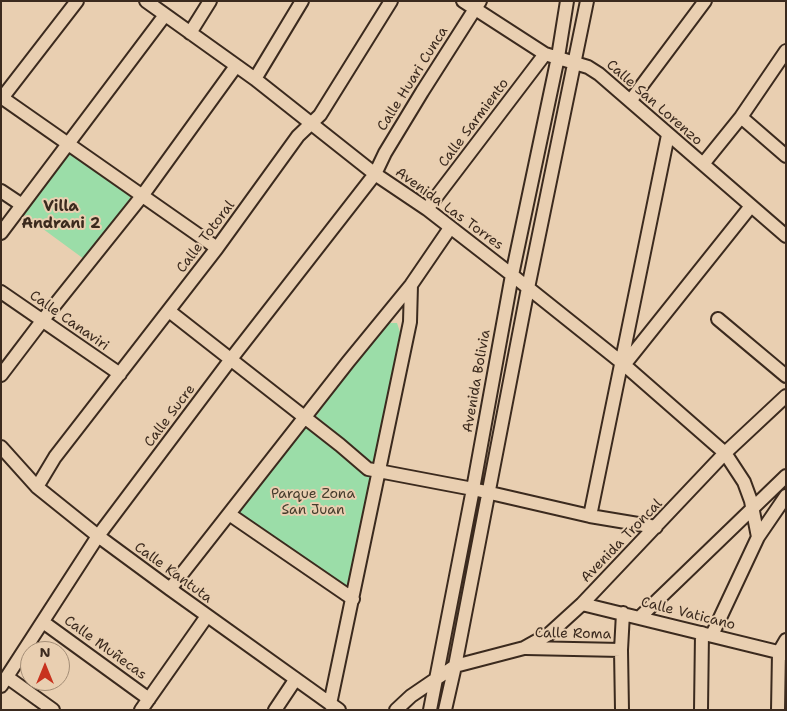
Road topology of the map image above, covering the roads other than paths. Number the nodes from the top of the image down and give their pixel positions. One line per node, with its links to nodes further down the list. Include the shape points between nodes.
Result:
1 (77, 1): 18 (street)
2 (146, 1): 11 (street, Avenida Las Torres)
3 (210, 1): 12 (street)
4 (302, 1): 17 (street)
5 (391, 1): 21 (street, Calle Totoral, via 320,115)
6 (463, 1): 10 (street, Calle San Lorenzo)
7 (567, 1): 14 (street, Avenida Bolivia)
8 (587, 1): 15 (street)
9 (706, 1): 19 (street)
10 (477, 5): 14 (street, Calle San Lorenzo); 26 (street, Calle Huari Cunca, via 385,153)
11 (165, 16): 12 (street, Avenida Las Torres); 23 (street)
12 (190, 34): 16 (street, Avenida Las Torres)
13 (786, 51): 20 (street)
14 (552, 56): 15 (street, Calle San Lorenzo); 31 (street, Calle Sarmiento); 36 (street, Avenida Bolivia)
15 (574, 62): 19 (street, Calle San Lorenzo, via 599,74); 38 (street)
16 (236, 66): 17 (street, Avenida Las Torres); 28 (street)
17 (255, 79): 21 (street, Avenida Las Torres)
18 (2, 98): 23 (street)
19 (631, 100): 22 (street, Calle San Lorenzo)
20 (741, 117): 24 (street); 25 (street)
21 (312, 122): 26 (street, Avenida Las Torres); 35 (street, Calle Totoral, via 298,136)
22 (668, 135): 25 (street, Calle San Lorenzo); 44 (street)
23 (69, 144): 28 (street); 29 (street)
24 (786, 156)
25 (703, 164): 30 (street, Calle San Lorenzo)
26 (376, 174): 31 (street, Avenida Las Torres); 43 (street, Calle Sucre)
27 (1, 192): 29 (street)
28 (142, 196): 35 (street); 42 (street)
29 (22, 205): 33 (street)
30 (751, 206): 34 (street, Calle San Lorenzo); 44 (street)
31 (427, 210): 32 (street, Avenida Las Torres)
32 (450, 228): 36 (street, Avenida Las Torres); 37 (street)
33 (1, 233)
34 (786, 236)
35 (217, 248): 40 (street, Calle Totoral)
36 (512, 275): 38 (street, Avenida Las Torres); 55 (street, Avenida Bolivia)
37 (411, 285): 49 (street); 52 (street, via 410,322)
38 (528, 288): 44 (street, Avenida Las Torres); 56 (street)
39 (1, 292): 42 (street, Calle Canaviri)
40 (169, 311): 43 (street); 45 (street, Calle Totoral)
41 (718, 319): 47 (street)
42 (42, 321): 45 (street, Calle Canaviri); 46 (street)
43 (231, 360): 49 (street); 62 (street, Calle Sucre)
44 (622, 363): 51 (street, Avenida Las Torres); 60 (street)
45 (120, 374): 54 (street, Calle Totoral, via 55,457)
46 (1, 375)
47 (786, 376)
48 (786, 396): 51 (street, Avenida Troncal)
49 (305, 418): 52 (street, via 368,469); 59 (street)
50 (1, 447): 54 (street, Calle Kantuta)
51 (725, 453): 58 (street, Avenida Las Torres, via 744,482); 61 (street, Avenida Troncal)
52 (379, 472): 55 (street); 65 (street)
53 (786, 476): 58 (street)
54 (37, 487): 62 (street, Calle Kantuta)
55 (473, 489): 56 (street); 77 (street, Avenida Bolivia)
56 (488, 492): 60 (street); 76 (street)
57 (786, 496): 63 (street)
58 (752, 509): 63 (street, Avenida Las Torres); 69 (street)
59 (229, 514): 64 (street); 65 (street)
60 (590, 516): 61 (street)
61 (656, 527): 66 (street, Avenida Troncal)
62 (98, 536): 64 (street, Calle Kantuta); 70 (street, Calle Sucre)
63 (758, 537): 71 (street)
64 (170, 589): 68 (street, Calle Kantuta)
65 (352, 599): 81 (street)
66 (582, 604): 67 (street, Calle Vaticano); 73 (street, Avenida Troncal, via 549,634)
67 (622, 613): 69 (street, Calle Vaticano); 74 (street)
68 (207, 616): 78 (street, Calle Kantuta); 80 (street)
69 (640, 617): 71 (street, Calle Vaticano)
70 (43, 622): 79 (street, Calle Sucre); 80 (street, Calle Muñecas)
71 (707, 634): 75 (street, Calle Vaticano); 88 (street)
72 (786, 640): 75 (street)
73 (524, 648): 74 (street, Calle Roma); 76 (street, Avenida Troncal)
74 (621, 650): 87 (street)
75 (782, 653): 89 (street)
76 (455, 666): 77 (street); 86 (street)
77 (436, 679): 84 (street); 85 (street, Avenida Bolivia)
78 (295, 680): 81 (street, Calle Kantuta); 83 (street)
79 (4, 682): 82 (street)
80 (146, 706)
81 (334, 707)
82 (53, 710)
83 (275, 710)
84 (396, 710)
85 (430, 710)
86 (445, 710)
87 (622, 710)
88 (701, 710)
89 (778, 710)

